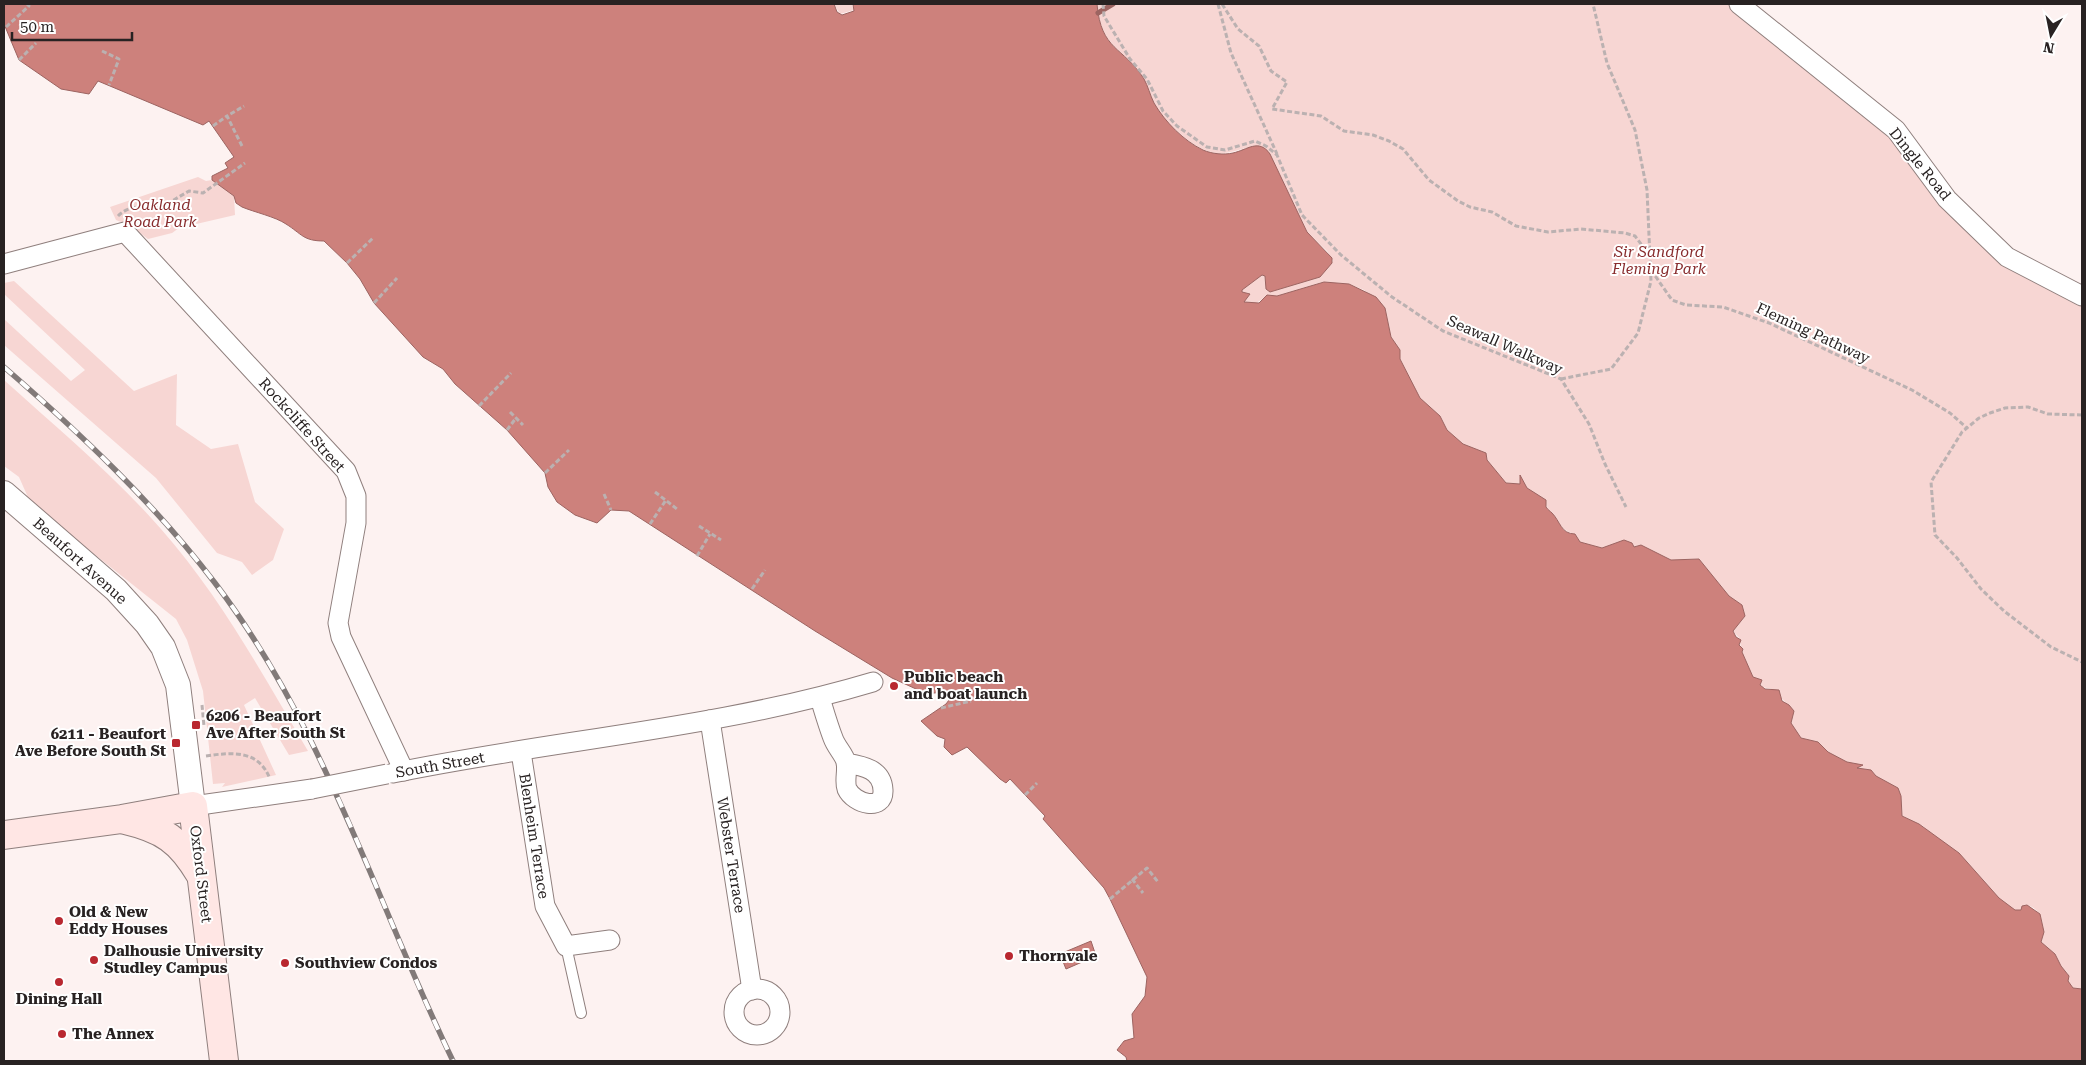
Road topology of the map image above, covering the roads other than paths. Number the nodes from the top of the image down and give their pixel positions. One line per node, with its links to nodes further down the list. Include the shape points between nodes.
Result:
1 (1739, 4): 3 (street, Dingle Road, via 1896,130 1947,199 2007,257)
2 (4, 264): 10 (street, Rockcliffe Street, via 125,232 346,471 356,496 356,523 338,623)
3 (2082, 296)
4 (4, 494): 11 (street, Beaufort Avenue, via 116,590 163,647 178,685)
5 (872, 682): 6 (street, South Street)
6 (820, 698): 7 (street, South Street); 9 (street, via 834,740)
7 (710, 720): 8 (street, South Street); 17 (street, Webster Terrace)
8 (521, 752): 10 (street, South Street); 16 (street, Blenheim Terrace, via 545,906)
9 (846, 763)
10 (395, 773): 11 (street, South Street, bridge)
11 (193, 806): 12 (main road, South Street); 14 (main road, Oxford Street)
12 (122, 819): 13 (main road, South Street); 14 (main road, via 154,827 179,845 190,856)
13 (4, 835)
14 (202, 878): 19 (main road, Oxford Street)
15 (610, 940): 16 (street)
16 (566, 946): 18 (lane, Blenheim Terrace)
17 (752, 990)
18 (581, 1013)
19 (224, 1061)

